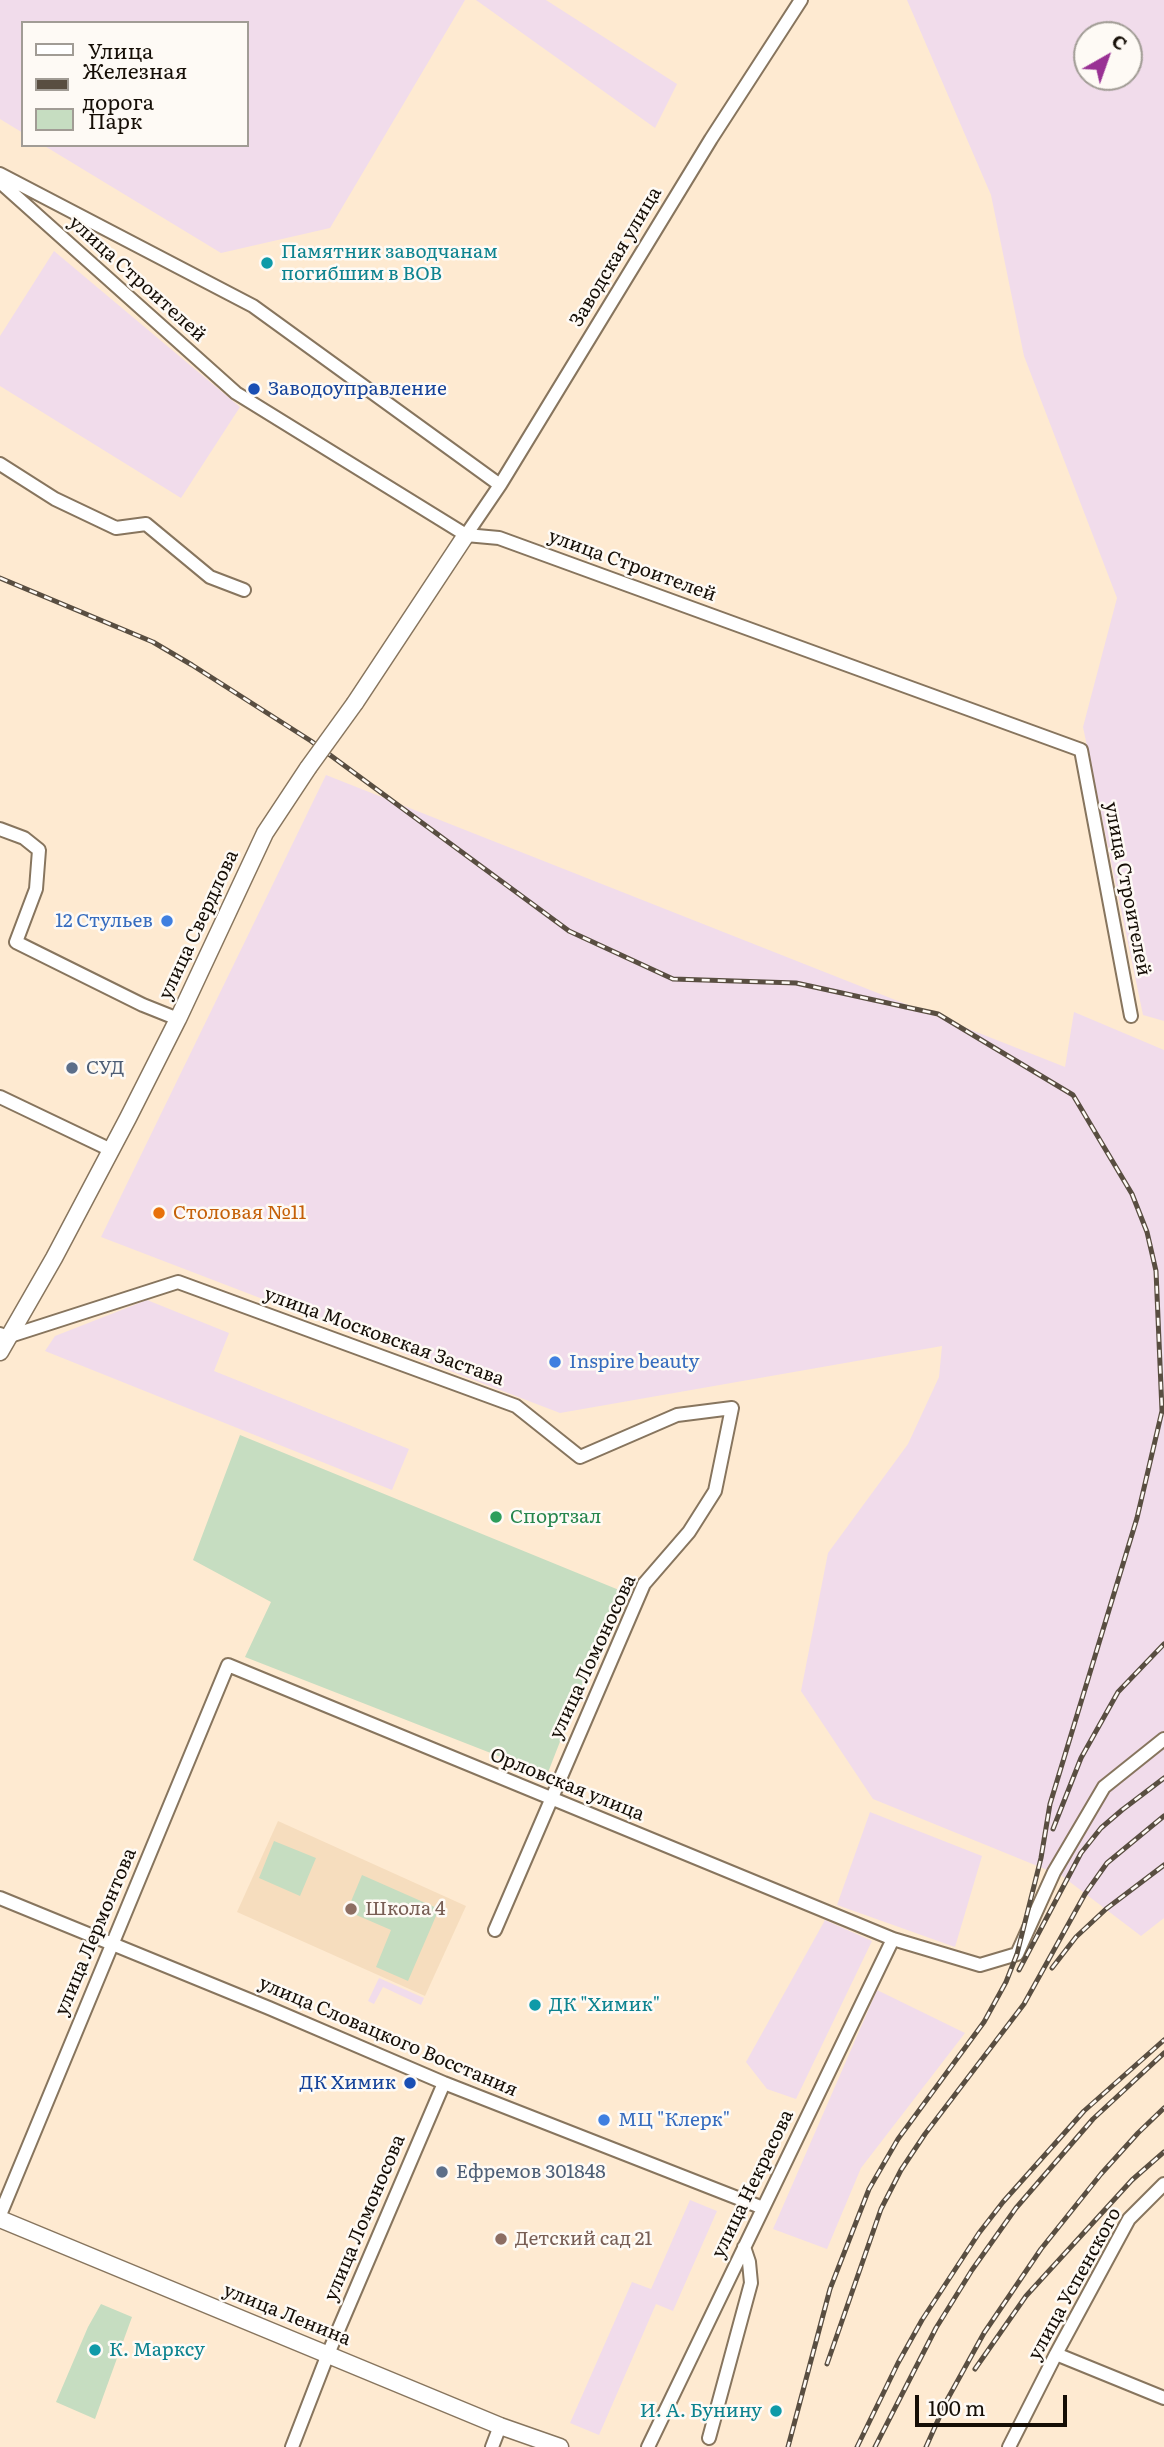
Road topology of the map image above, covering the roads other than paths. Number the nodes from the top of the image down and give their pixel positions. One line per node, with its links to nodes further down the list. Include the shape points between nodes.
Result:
1 (801, 0): 5 (street, Заводская улица)
2 (0, 174): 5 (street, via 253,306)
3 (0, 182): 6 (street, улица Строителей, via 236,393)
4 (0, 464): 7 (street, via 55,499 116,528 146,524 210,577)
5 (500, 485): 6 (street, Заводская улица)
6 (466, 535): 9 (street, улица Строителей, via 499,538 1081,750); 10 (main road, улица Свердлова, bridge, via 265,834)
7 (244, 590)
8 (0, 829): 10 (street, via 39,850 36,889 16,942)
9 (1131, 1016)
10 (178, 1020): 12 (main road, улица Свердлова)
11 (0, 1097): 12 (street)
12 (111, 1150): 13 (main road, улица Свердлова, via 54,1258)
13 (4, 1335): 14 (main road, улица Свердлова); 15 (street, улица Московская Застава, via 178,1282 516,1406 580,1457 677,1415)
14 (0, 1352)
15 (732, 1408): 18 (street, улица Ломоносова, via 715,1491 689,1532 644,1584)
16 (228, 1665): 18 (street, Орловская улица); 22 (street, улица Лермонтова)
17 (1164, 1739): 21 (street, Орловская улица, via 1104,1787 1054,1872 1017,1954 980,1965)
18 (550, 1799): 20 (street, улица Ломоносова); 21 (street, Орловская улица)
19 (0, 1898): 22 (street, улица Словацкого Восстания)
20 (495, 1930)
21 (893, 1938): 25 (street, улица Некрасова)
22 (111, 1943): 23 (street, улица Словацкого Восстания); 26 (street, улица Лермонтова)
23 (444, 2083): 25 (street, улица Словацкого Восстания); 28 (street, улица Ломоносова)
24 (1164, 2184): 29 (street, улица Успенского, via 1129,2219)
25 (763, 2208): 27 (street, улица Некрасова)
26 (0, 2217): 28 (main road, улица Ленина)
27 (744, 2247): 32 (street, via 751,2283); 36 (street, улица Некрасова)
28 (328, 2354): 31 (main road, улица Ленина); 33 (street, улица Ломоносова)
29 (1056, 2354): 30 (street); 37 (street, улица Успенского)
30 (1164, 2398)
31 (500, 2426): 34 (street); 35 (main road, улица Ленина)
32 (709, 2438)
33 (292, 2447)
34 (492, 2447)
35 (560, 2447)
36 (648, 2447)
37 (1009, 2447)

